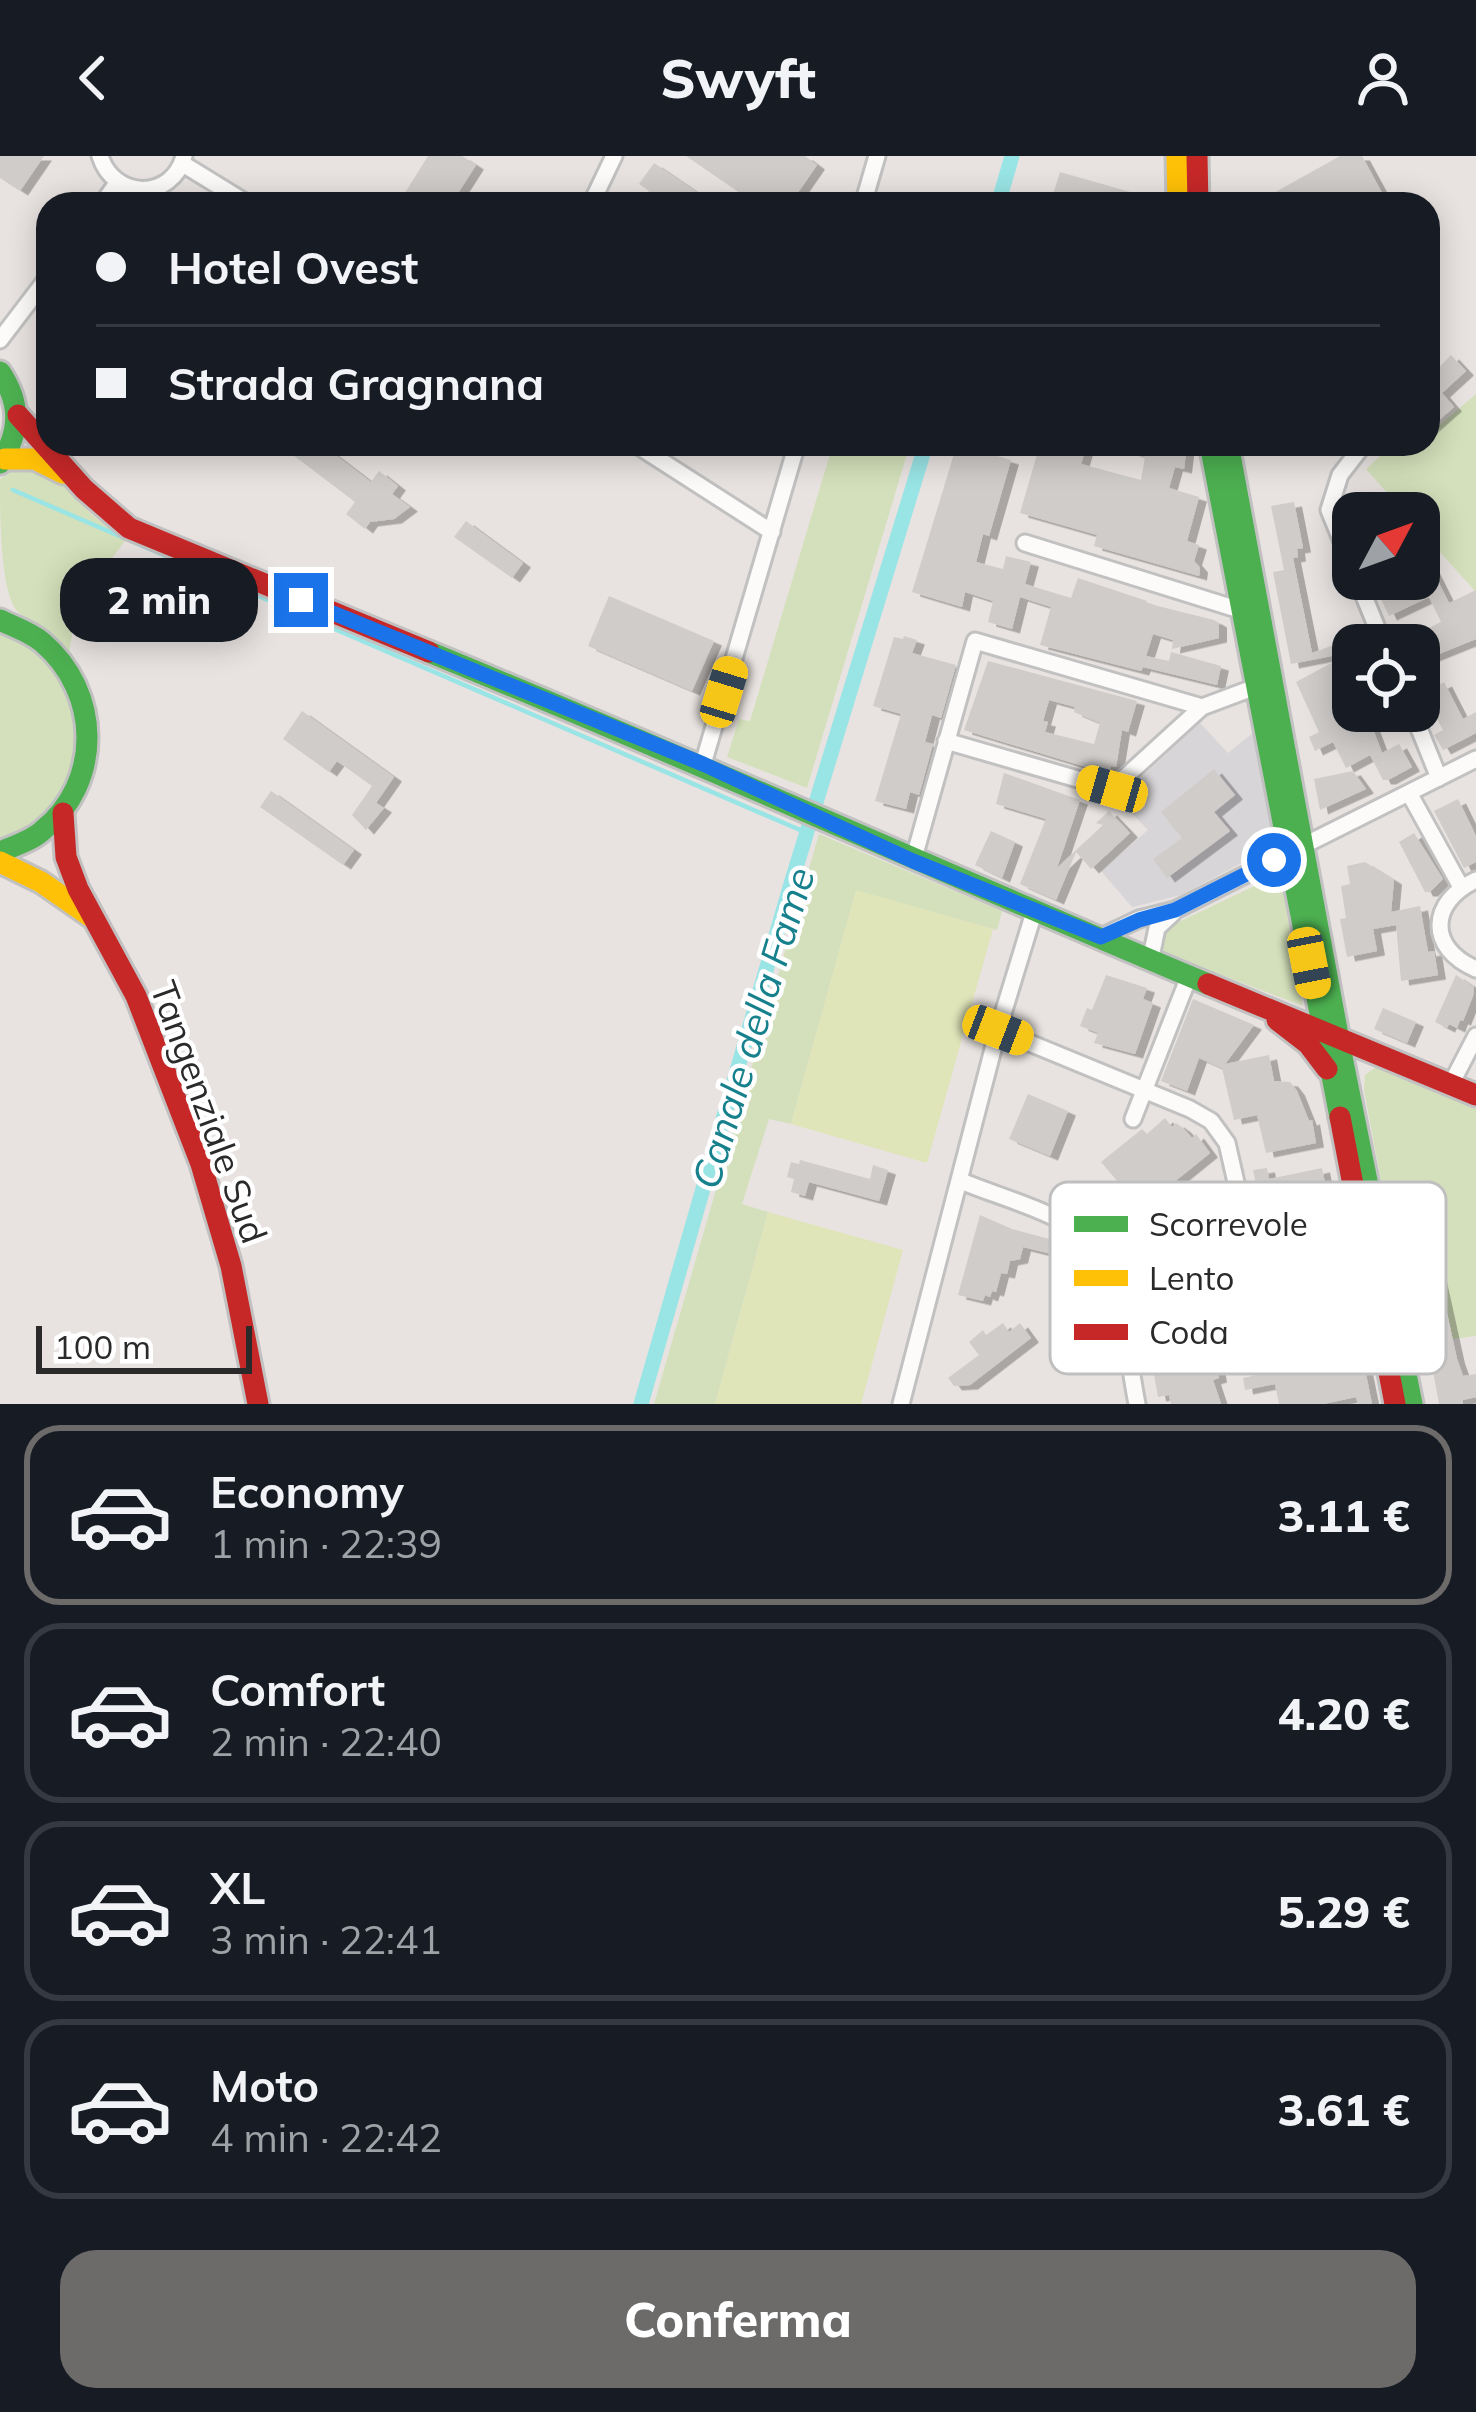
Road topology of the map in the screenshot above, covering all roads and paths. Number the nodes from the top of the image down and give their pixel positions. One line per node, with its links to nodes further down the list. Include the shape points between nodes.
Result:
1 (100, 156): 7 (street)
2 (614, 156): 10 (street)
3 (877, 156): 11 (street)
4 (1178, 156): 12 (main road)
5 (1197, 156): 13 (main road)
6 (184, 160): 7 (street, via 155,189); 9 (street)
7 (117, 183): 8 (street)
8 (110, 192)
9 (231, 192)
10 (597, 192)
11 (866, 192)
12 (1178, 192)
13 (1198, 192)
14 (36, 294): 15 (street)
15 (0, 340)
16 (0, 372): 17 (main road)
17 (18, 415): 18 (main road); 25 (main road)
18 (36, 437)
19 (52, 456): 26 (main road)
20 (654, 456): 28 (street)
21 (794, 456): 28 (street)
22 (1212, 456): 31 (main road)
23 (1230, 456): 42 (main road)
24 (1355, 456): 27 (street)
25 (2, 461): 26 (main road, via 35,459)
26 (68, 476): 38 (main road, via 129,528)
27 (1334, 492)
28 (772, 532): 38 (street)
29 (1025, 543): 31 (street)
30 (0, 600): 32 (main road)
31 (1243, 611): 33 (main road)
32 (9, 623): 41 (main road, via 48,645 87,708 82,781)
33 (1258, 686): 34 (street); 42 (main road)
34 (1202, 706): 36 (street, via 1112,789); 36 (street, via 975,641)
35 (1420, 732): 39 (street)
36 (946, 741): 44 (street)
37 (1476, 760): 39 (street)
38 (703, 764): 44 (main road)
39 (1439, 778): 40 (street)
40 (1409, 793): 42 (street); 46 (street)
41 (63, 813): 43 (main road); 49 (main road, Tangenziale Sud, via 66,857)
42 (1296, 849): 48 (street); 56 (main road)
43 (0, 853)
44 (913, 861): 47 (main road)
45 (0, 862): 49 (main road, Tangenziale Sud)
46 (1469, 883): 52 (street, via 1443,913 1441,942)
47 (1035, 909): 50 (main road); 55 (street)
48 (1175, 910): 50 (street); 51 (street, via 1157,928)
49 (95, 919): 73 (main road, Tangenziale Sud, via 136,997 201,1164)
50 (1101, 937): 51 (main road)
51 (1150, 957): 53 (main road)
52 (1476, 968)
53 (1190, 974): 54 (main road); 62 (street)
54 (1247, 998): 56 (main road); 59 (main road, via 1308,1044)
55 (998, 1030): 62 (street); 65 (street)
56 (1330, 1034): 58 (main road); 59 (main road); 61 (main road)
57 (1476, 1036): 60 (street)
58 (1384, 1056): 60 (main road); 61 (main road, via 1364,1064)
59 (1329, 1072): 67 (main road)
60 (1450, 1084): 63 (main road)
61 (1348, 1086): 68 (main road)
62 (1144, 1088): 64 (street); 66 (street, via 1202,1115 1227,1143)
63 (1476, 1095)
64 (1133, 1119)
65 (961, 1181): 69 (street); 74 (street)
66 (1236, 1182)
67 (1351, 1182)
68 (1367, 1182)
69 (1050, 1217)
70 (1131, 1374): 75 (street)
71 (1389, 1374): 76 (main road)
72 (1406, 1374): 77 (main road)
73 (258, 1404)
74 (901, 1404)
75 (1137, 1404)
76 (1395, 1404)
77 (1412, 1404)

